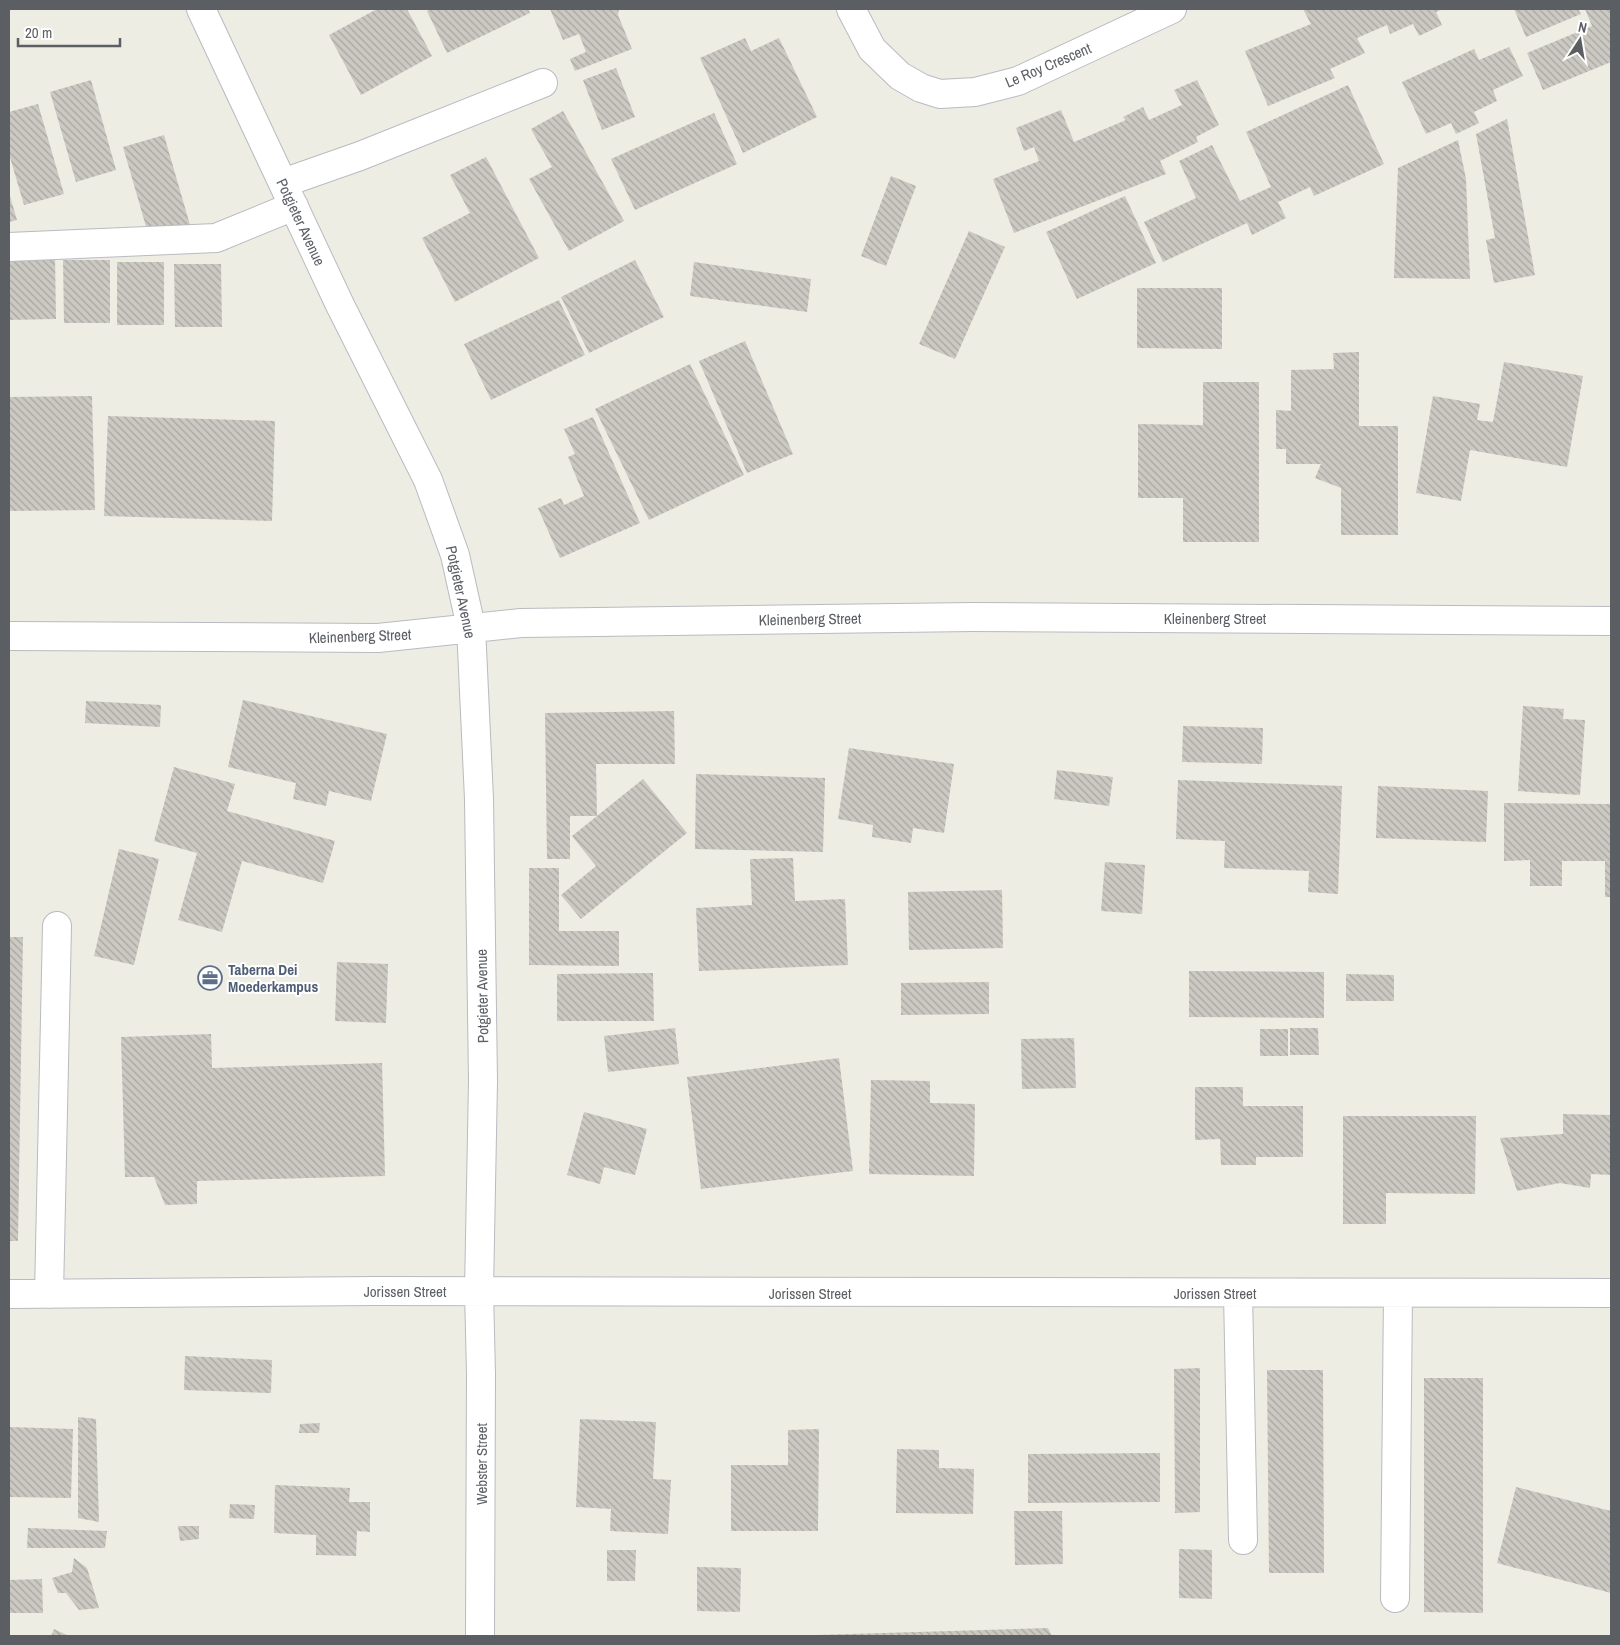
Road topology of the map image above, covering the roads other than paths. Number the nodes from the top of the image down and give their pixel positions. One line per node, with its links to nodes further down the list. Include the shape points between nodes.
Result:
1 (201, 9): 5 (street, Potgieter Avenue)
2 (851, 9): 3 (street, Le Roy Crescent, via 872,49 900,76 940,94 975,92 1018,81)
3 (1172, 9)
4 (542, 83): 5 (street, via 360,156)
5 (288, 195): 6 (street, via 216,238); 8 (street, Potgieter Avenue, via 428,480 455,555)
6 (9, 247)
7 (1611, 621): 8 (street, Kleinenberg Street, via 973,617 521,623)
8 (471, 627): 9 (street, Kleinenberg Street, via 378,638); 11 (street, Potgieter Avenue, via 479,808 483,1081)
9 (9, 636)
10 (56, 926): 16 (street)
11 (478, 1291): 12 (street, Jorissen Street); 16 (street, Jorissen Street); 19 (street, Webster Street, via 481,1374)
12 (1238, 1293): 13 (street, Jorissen Street); 17 (street)
13 (1398, 1293): 14 (street, Jorissen Street); 18 (street)
14 (1611, 1293)
15 (9, 1294): 16 (street, Jorissen Street)
16 (49, 1294)
17 (1243, 1540)
18 (1395, 1598)
19 (480, 1636)

